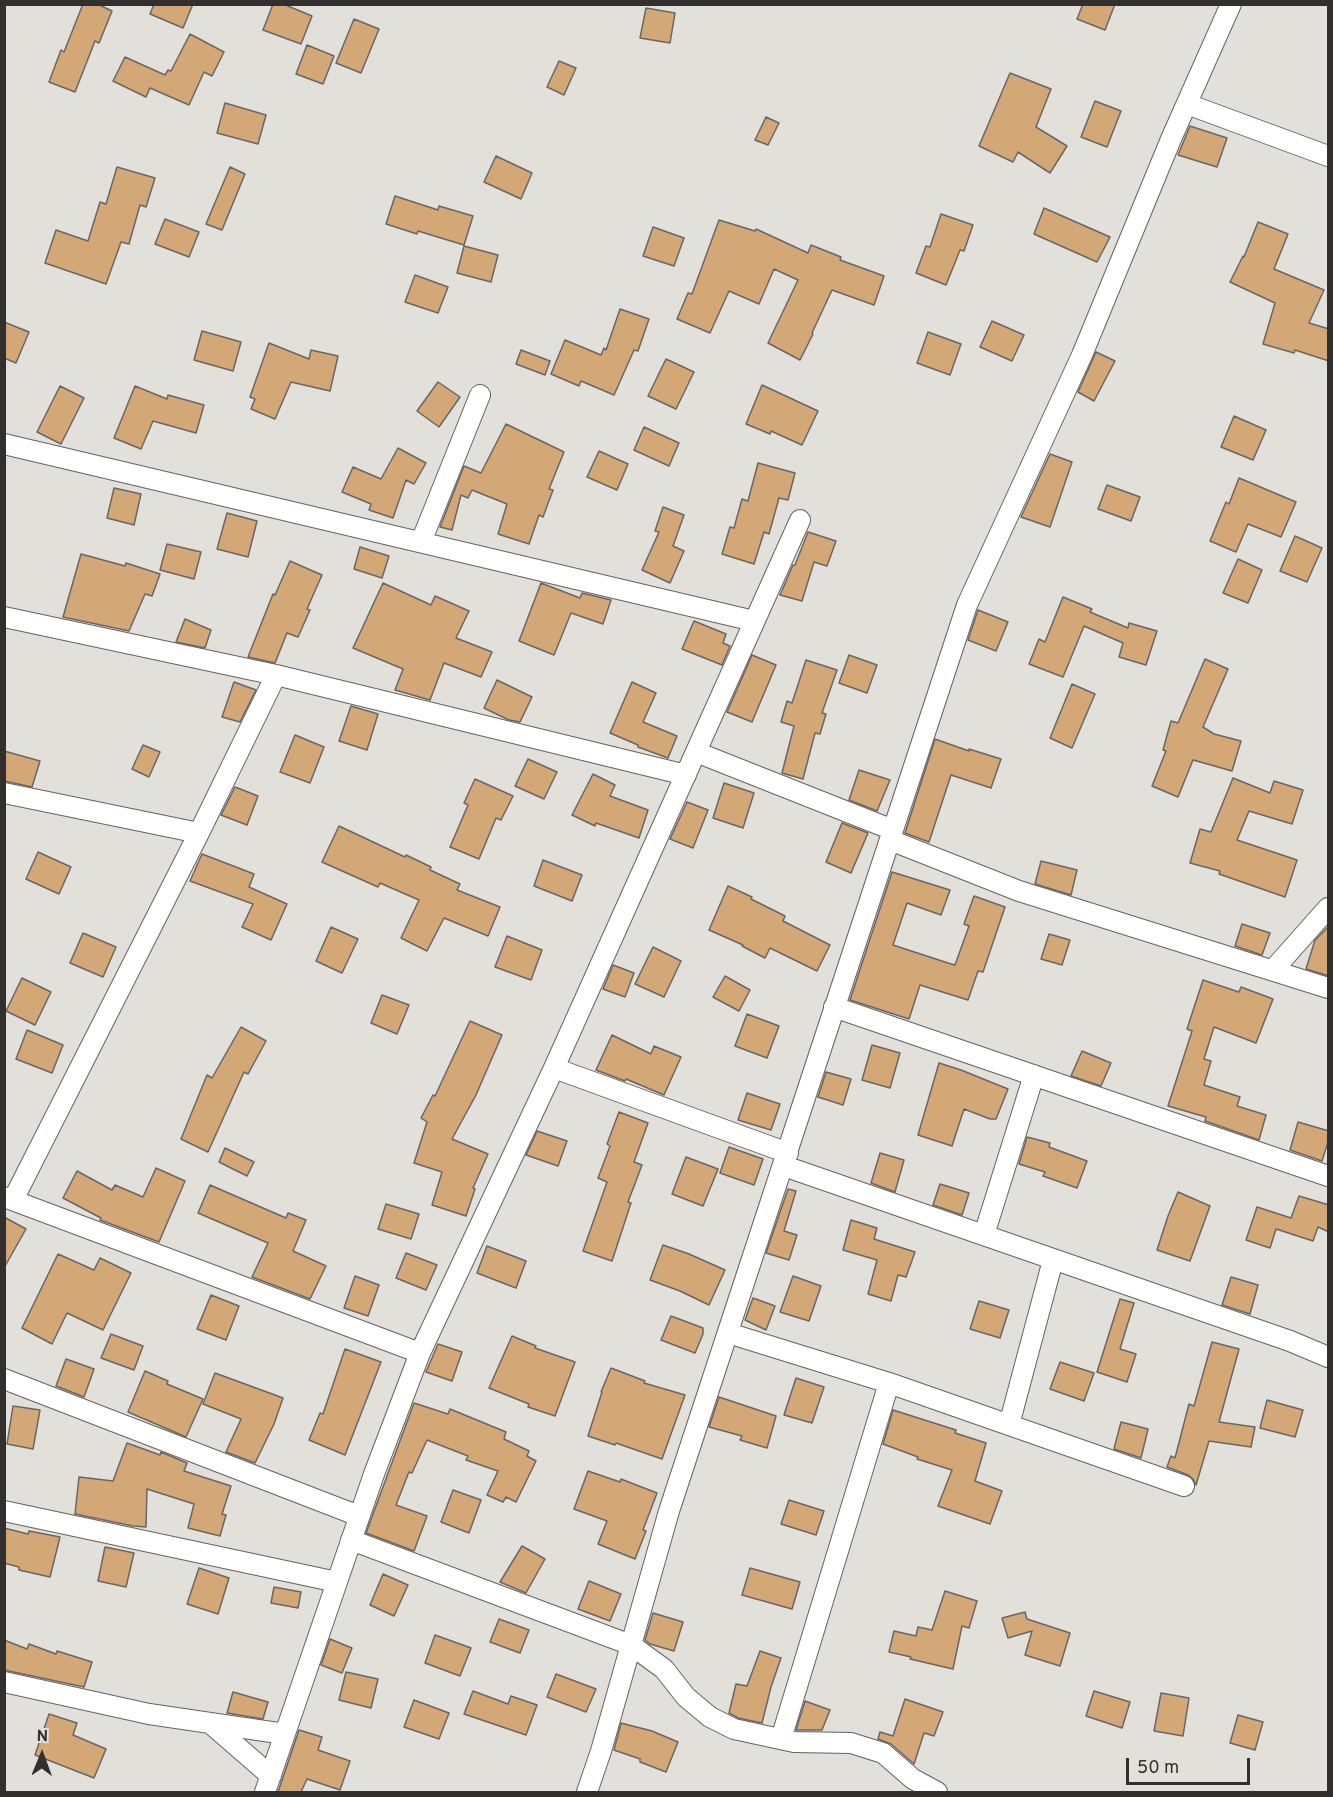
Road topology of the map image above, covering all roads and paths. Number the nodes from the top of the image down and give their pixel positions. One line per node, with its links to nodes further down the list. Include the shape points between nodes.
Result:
1 (1231, 4): 2 (street)
2 (1187, 104): 3 (street); 15 (street, via 1082,355 967,605)
3 (1329, 156)
4 (480, 395): 7 (street)
5 (4, 444): 7 (street)
6 (800, 520): 9 (street)
7 (421, 542): 9 (street)
8 (4, 618): 10 (street)
9 (754, 621): 11 (street)
10 (276, 675): 12 (street); 14 (street)
11 (696, 752): 12 (street); 15 (street)
12 (686, 775): 20 (street)
13 (4, 793): 14 (street)
14 (199, 833): 24 (street)
15 (891, 835): 17 (street, via 1019,891); 19 (street)
16 (1329, 908): 17 (street)
17 (1273, 970): 18 (street)
18 (1329, 988)
19 (834, 1007): 21 (street); 22 (street)
20 (554, 1068): 22 (street); 28 (street)
21 (1034, 1075): 23 (street); 25 (street)
22 (786, 1160): 25 (street); 27 (street)
23 (1329, 1176)
24 (9, 1198): 28 (street)
25 (984, 1235): 26 (street)
26 (1053, 1260): 29 (street); 32 (street)
27 (728, 1333): 31 (street); 38 (street, via 669,1511)
28 (420, 1353): 35 (street)
29 (1329, 1357)
30 (4, 1379): 35 (street)
31 (889, 1383): 32 (street); 42 (street)
32 (1009, 1425): 33 (street)
33 (1184, 1486)
34 (4, 1510): 37 (street)
35 (359, 1516): 36 (street)
36 (351, 1540): 37 (street); 38 (street)
37 (337, 1582): 41 (street)
38 (631, 1645): 42 (street, via 664,1669 686,1697 710,1717 734,1729); 44 (street)
39 (4, 1682): 40 (street, via 149,1714)
40 (210, 1723): 41 (street); 43 (street)
41 (285, 1734): 43 (street)
42 (781, 1739): 45 (street, via 851,1743 883,1753)
43 (268, 1784)
44 (587, 1792)
45 (937, 1792)

